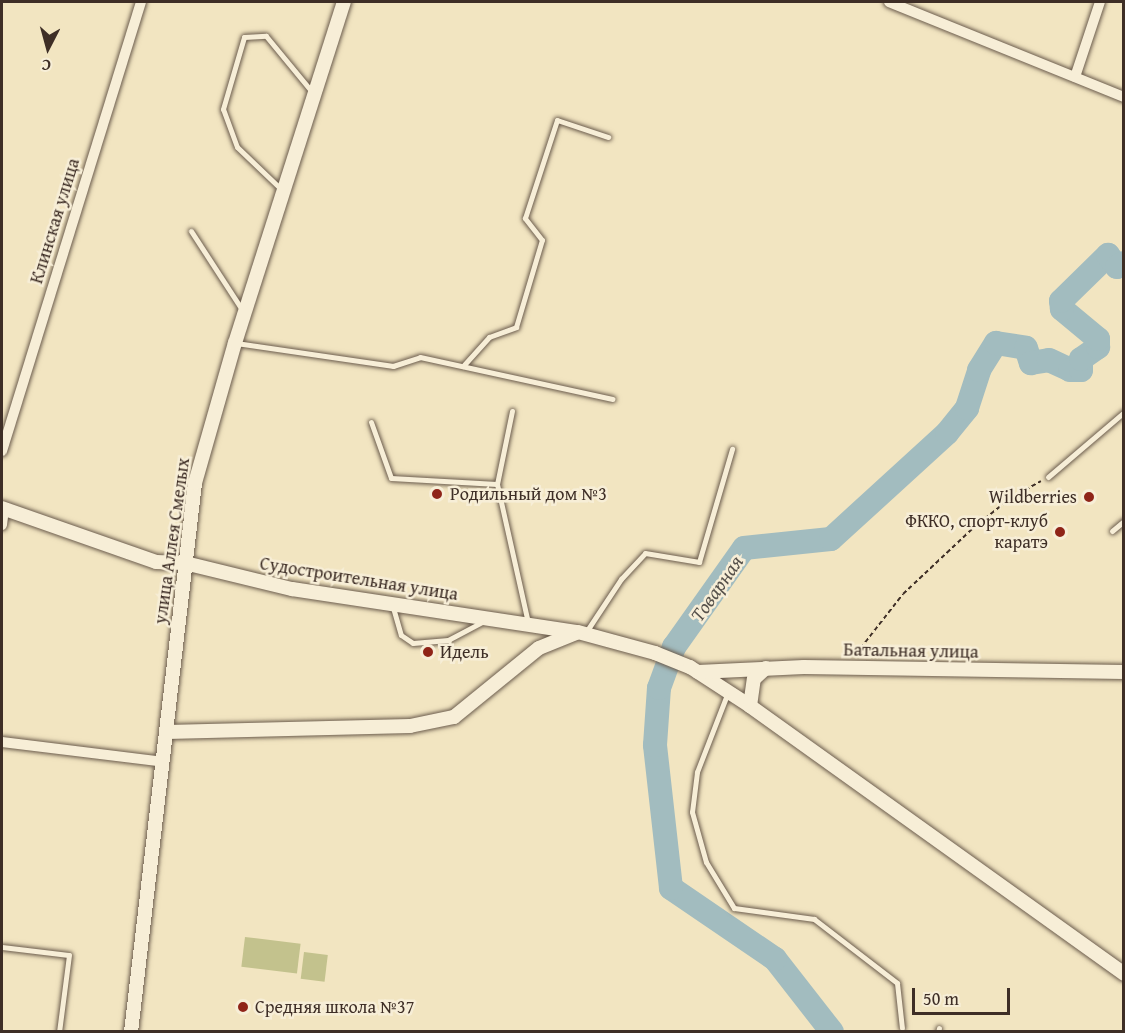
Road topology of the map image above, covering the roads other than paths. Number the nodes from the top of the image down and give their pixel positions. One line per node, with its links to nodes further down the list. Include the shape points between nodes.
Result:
1 (141, 2): 19 (street, Клинская улица)
2 (344, 2): 6 (main road, улица Аллея Смелых)
3 (889, 2): 5 (street)
4 (1100, 2): 5 (street)
5 (1076, 76): 7 (street)
6 (314, 94): 9 (main road, улица Аллея Смелых); 9 (lane, via 266,36 244,37 223,109 237,147)
7 (1124, 97)
8 (608, 137): 13 (lane, via 556,120 525,218 542,240 516,327 489,337)
9 (283, 191): 11 (main road, улица Аллея Смелых)
10 (192, 231): 11 (lane)
11 (244, 312): 12 (main road, улица Аллея Смелых)
12 (235, 343): 13 (lane, via 393,366 420,357); 26 (main road, улица Аллея Смелых, via 195,483)
13 (463, 366): 14 (lane)
14 (612, 399)
15 (512, 411): 21 (lane)
16 (1124, 412): 20 (lane)
17 (371, 422): 21 (lane, via 390,478)
18 (732, 449): 30 (lane, via 699,562 645,553)
19 (2, 451)
20 (1048, 477)
21 (497, 484): 29 (lane)
22 (3, 509): 24 (street); 26 (main road, Судостроительная улица, via 156,562)
23 (1124, 521): 25 (lane)
24 (2, 525)
25 (1112, 531)
26 (185, 563): 27 (main road, Судостроительная улица, via 292,589); 37 (main road, улица Аллея Смелых)
27 (392, 604): 28 (main road, Судостроительная улица); 28 (lane, via 401,635 412,643 448,640)
28 (488, 618): 29 (main road, Судостроительная улица)
29 (528, 624): 30 (main road, Судостроительная улица); 31 (main road, via 538,633)
30 (581, 633): 31 (main road); 33 (main road, Судостроительная улица, via 655,653)
31 (539, 648): 37 (main road, via 454,717 410,726)
32 (766, 668): 33 (main road, Батальная улица); 34 (main road, Батальная улица); 36 (main road, via 754,679)
33 (694, 670): 35 (main road)
34 (1124, 672)
35 (728, 691): 36 (main road); 42 (lane, via 697,772 693,812 706,862 734,908 814,919 897,983)
36 (750, 706): 41 (main road)
37 (167, 732): 39 (main road, улица Аллея Смелых)
38 (2, 742): 39 (street)
39 (164, 762): 44 (main road, улица Аллея Смелых)
40 (2, 947): 43 (lane, via 69,955)
41 (1124, 974)
42 (902, 1028)
43 (59, 1032)
44 (130, 1032)

